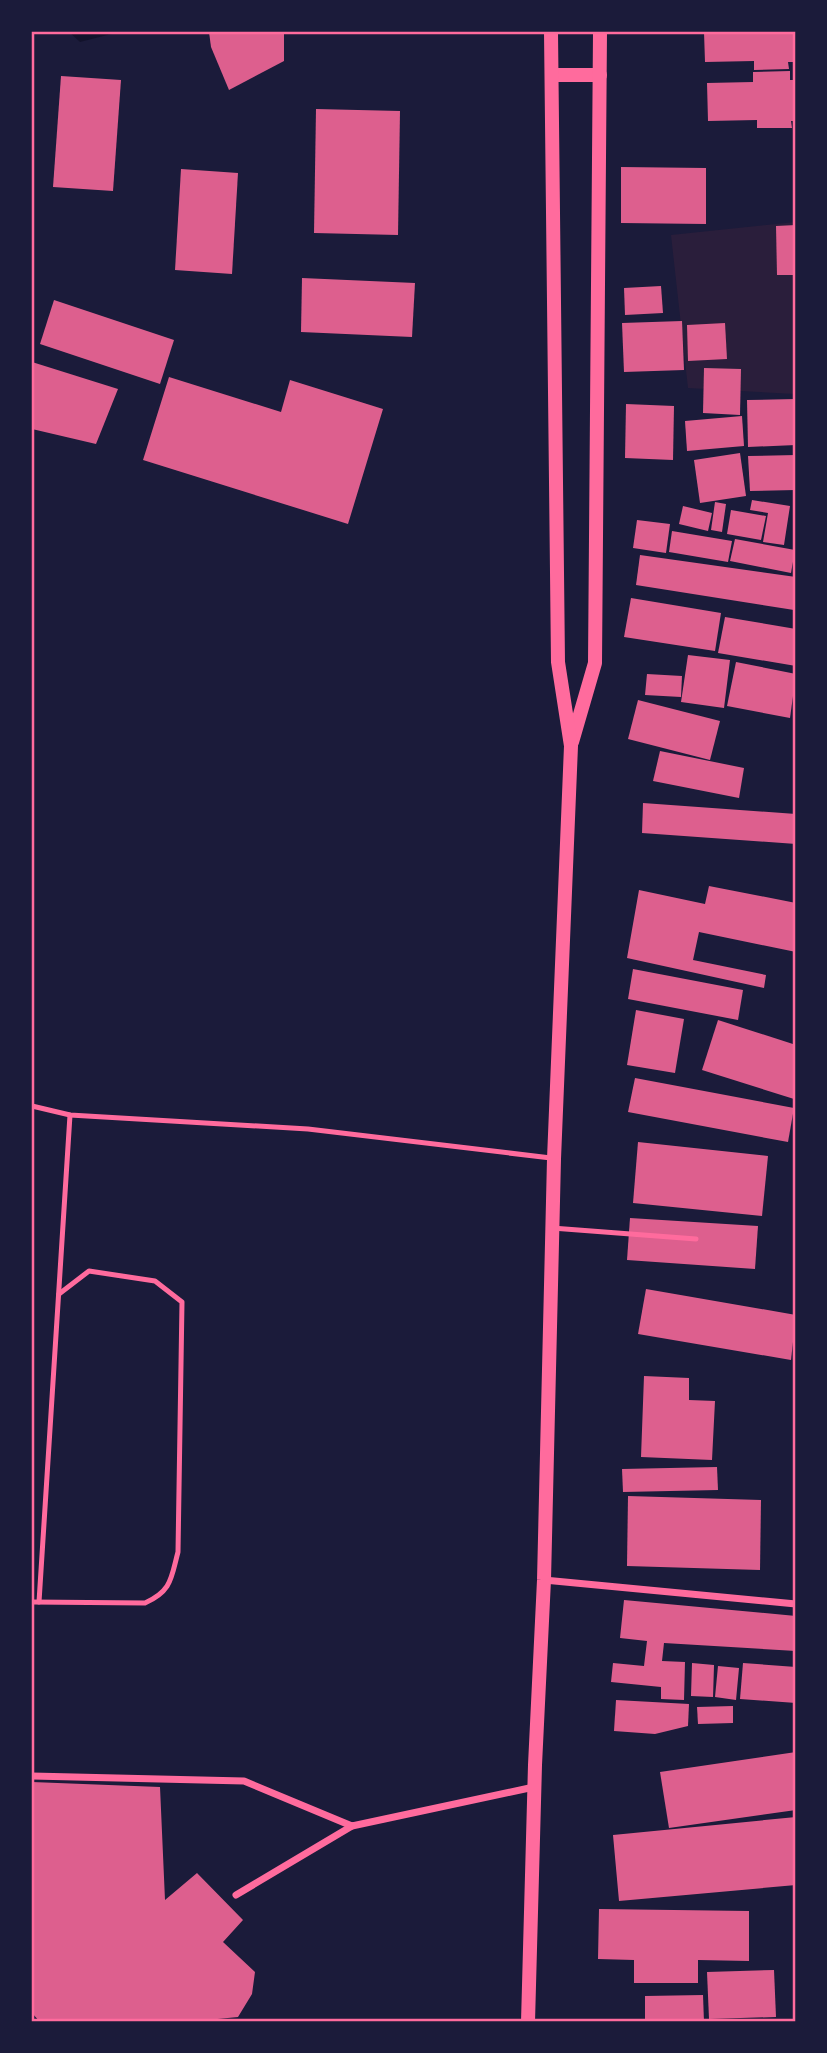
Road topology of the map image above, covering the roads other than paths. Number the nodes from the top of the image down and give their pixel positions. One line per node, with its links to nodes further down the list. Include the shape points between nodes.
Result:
1 (551, 32): 3 (main road)
2 (600, 32): 4 (main road)
3 (554, 75): 4 (main road); 5 (main road, via 558,662)
4 (600, 75): 5 (main road, via 595,663)
5 (571, 746): 8 (main road)
6 (32, 1106): 7 (lane)
7 (70, 1115): 8 (lane, via 308,1129); 11 (lane)
8 (554, 1159): 9 (main road)
9 (552, 1228): 10 (lane); 12 (main road)
10 (696, 1239)
11 (59, 1294): 14 (lane); 14 (lane, via 89,1271 155,1281 182,1302 178,1552 162,1596 145,1603)
12 (544, 1580): 15 (street); 17 (main road)
13 (32, 1602): 14 (lane)
14 (39, 1602)
15 (796, 1604)
16 (32, 1776): 18 (street, via 244,1782)
17 (534, 1787): 18 (street); 20 (main road)
18 (352, 1826): 19 (street)
19 (236, 1895)
20 (528, 2021)

